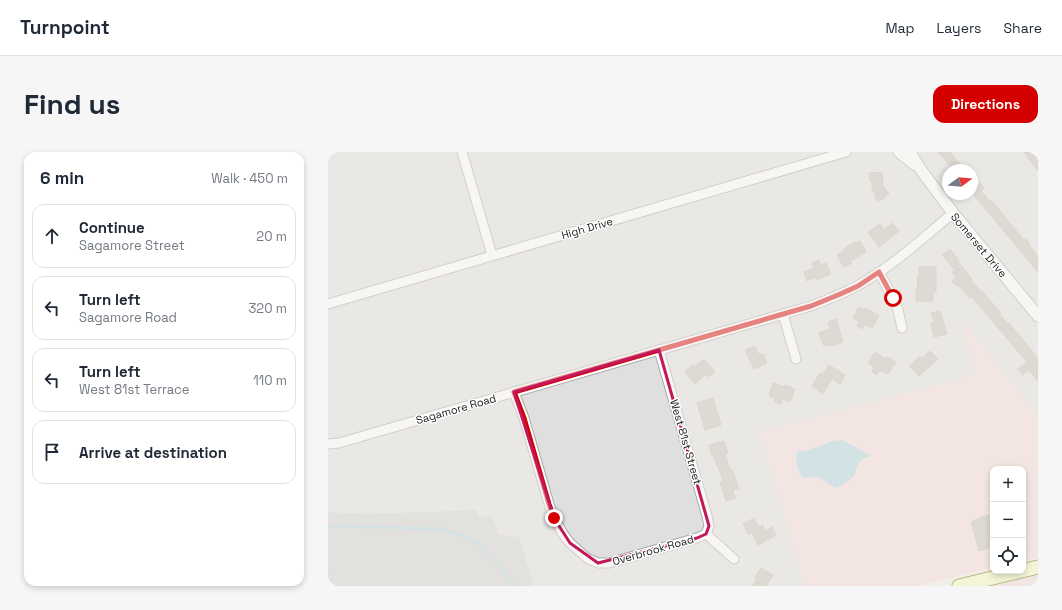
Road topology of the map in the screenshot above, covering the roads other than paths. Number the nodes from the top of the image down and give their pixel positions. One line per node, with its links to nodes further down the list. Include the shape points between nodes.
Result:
1 (462, 152): 7 (street)
2 (846, 152): 7 (street, High Drive)
3 (899, 152): 5 (street)
4 (910, 152): 5 (street, Somerset Drive)
5 (921, 170): 6 (street, Somerset Drive)
6 (953, 213): 8 (street, Sagamore Road, via 898,260); 9 (street, Somerset Drive)
7 (492, 255): 10 (street, High Drive)
8 (879, 272): 12 (street, Sagamore Road, via 838,295); 14 (street, via 898,310)
9 (1025, 300): 11 (street); 13 (street, Somerset Drive)
10 (328, 304)
11 (1038, 312)
12 (783, 314): 15 (street, Sagamore Road); 16 (street)
13 (1038, 316)
14 (902, 328)
15 (659, 350): 17 (street, Sagamore Road); 19 (street, West 81st Street, via 710,526)
16 (796, 359)
17 (514, 392): 18 (street, Sagamore Road); 19 (street, Overbrook Road, via 554,518 570,544 587,558 598,564 609,563)
18 (328, 444)
19 (706, 534): 20 (street, Overbrook Road)
20 (734, 559)
21 (1038, 567): 22 (main road)
22 (959, 586)

